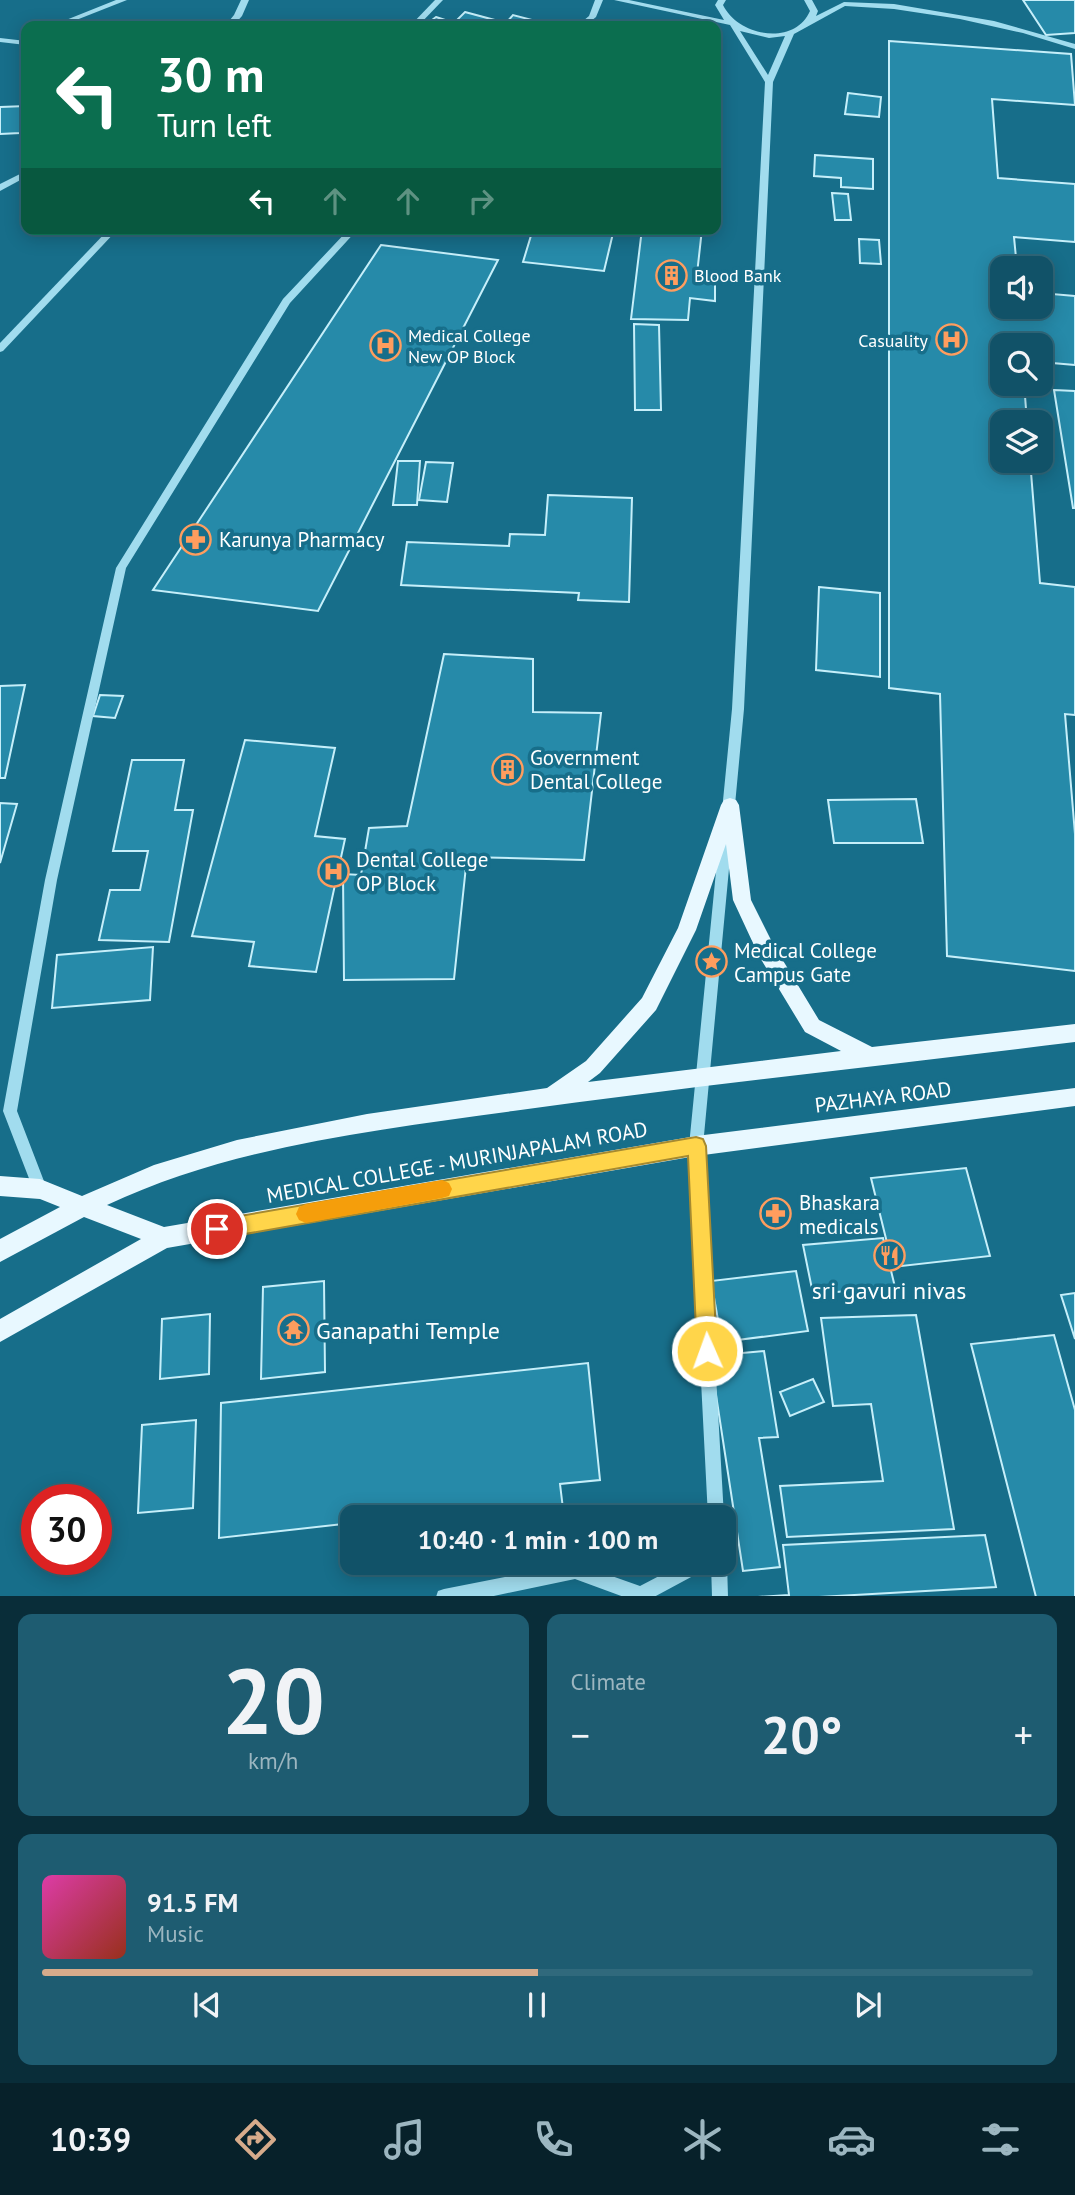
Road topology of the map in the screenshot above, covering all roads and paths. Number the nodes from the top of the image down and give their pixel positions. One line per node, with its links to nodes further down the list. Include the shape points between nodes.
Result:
1 (123, 0): 8 (street)
2 (245, 0): 9 (street)
3 (439, 0): 10 (street)
4 (599, 0): 11 (street)
5 (618, 0): 12 (street)
6 (722, 0): 14 (street, via 721,16)
7 (808, 0): 15 (street, via 814,11)
8 (68, 21)
9 (234, 21)
10 (419, 21)
11 (587, 21)
12 (717, 21)
13 (721, 22): 14 (street)
14 (731, 24): 16 (street, via 761,33); 22 (street)
15 (806, 25): 16 (street); 21 (street, via 845,4 886,1 955,10)
16 (791, 32): 22 (street)
17 (21, 39): 19 (street)
18 (0, 40): 19 (street)
19 (12, 43): 20 (street)
20 (21, 43)
21 (1072, 45)
22 (769, 82): 28 (street)
23 (21, 177): 24 (street)
24 (0, 188)
25 (108, 235): 27 (street)
26 (348, 235): 34 (street, via 286,301 121,568)
27 (0, 349)
28 (730, 805): 30 (main road, via 742,900 766,950 812,1026); 31 (street); 32 (main road, via 687,930 649,1004 593,1067)
29 (1075, 1033): 30 (main road)
30 (870, 1056): 31 (main road)
31 (703, 1076): 32 (main road); 35 (street)
32 (550, 1097): 38 (main road, via 371,1122 244,1149 154,1175)
33 (1075, 1097): 35 (main road, PAZHAYA ROAD)
34 (5, 1107): 37 (street)
35 (696, 1146): 39 (main road, MEDICAL COLLEGE - MURINJAPALAM ROAD); 42 (street)
36 (0, 1186): 37 (main road)
37 (40, 1189): 38 (main road)
38 (83, 1206): 39 (main road); 40 (main road)
39 (164, 1238): 41 (main road, MEDICAL COLLEGE - MURINJAPALAM ROAD)
40 (0, 1251)
41 (0, 1331)
42 (715, 1505)
43 (676, 1575): 45 (street)
44 (719, 1575): 47 (street)
45 (637, 1595): 46 (street, via 575,1572)
46 (449, 1596)
47 (720, 1596)

